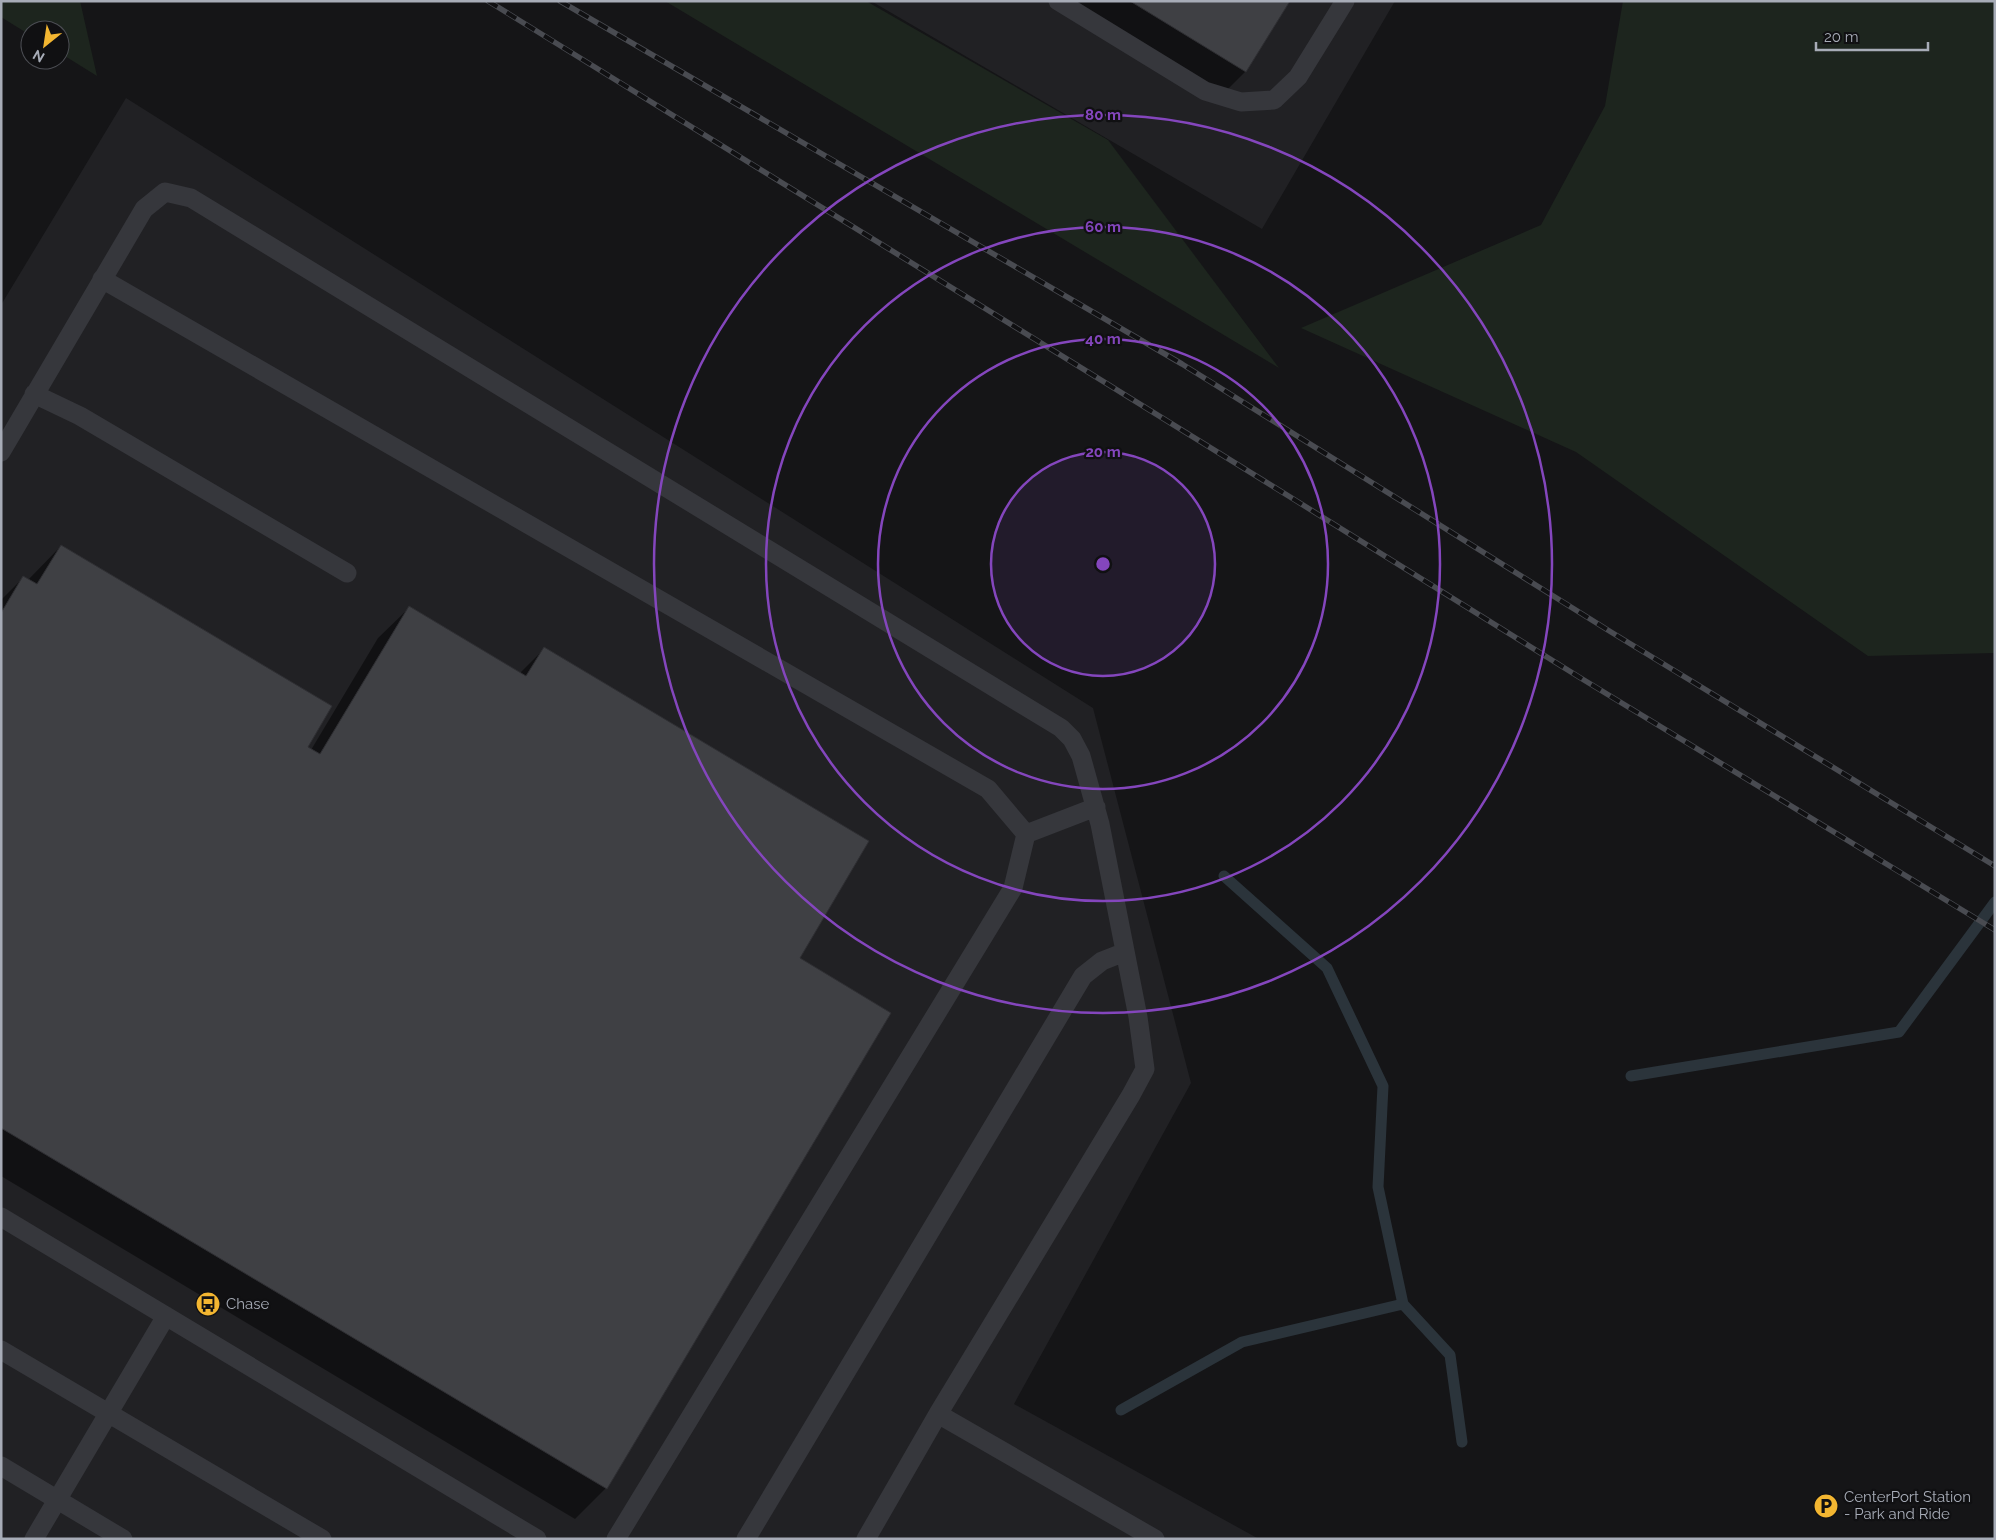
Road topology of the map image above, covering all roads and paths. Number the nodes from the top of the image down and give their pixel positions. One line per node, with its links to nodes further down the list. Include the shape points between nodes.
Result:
1 (1058, 1): 2 (lane, via 1205,91 1240,102 1274,100 1298,77)
2 (1345, 1)
3 (102, 280): 4 (lane); 7 (lane, via 144,208 165,192 191,198 1061,728 1072,739 1081,756); 8 (lane, via 988,789)
4 (34, 394): 5 (lane); 6 (lane, via 80,416)
5 (1, 452)
6 (346, 573)
7 (1096, 807): 8 (lane); 9 (lane)
8 (1026, 834): 21 (lane, via 1013,888)
9 (1125, 952): 14 (lane, via 1145,1069); 22 (lane, via 1102,961 1083,976)
10 (1, 1218): 11 (lane)
11 (166, 1316): 13 (lane); 20 (lane)
12 (1, 1350): 13 (lane)
13 (109, 1414): 16 (lane); 19 (lane)
14 (938, 1414): 23 (lane); 24 (lane)
15 (1, 1466): 16 (lane)
16 (58, 1500): 17 (lane); 18 (lane)
17 (34, 1539)
18 (123, 1539)
19 (322, 1539)
20 (537, 1539)
21 (616, 1539)
22 (746, 1539)
23 (866, 1539)
24 (1155, 1539)

